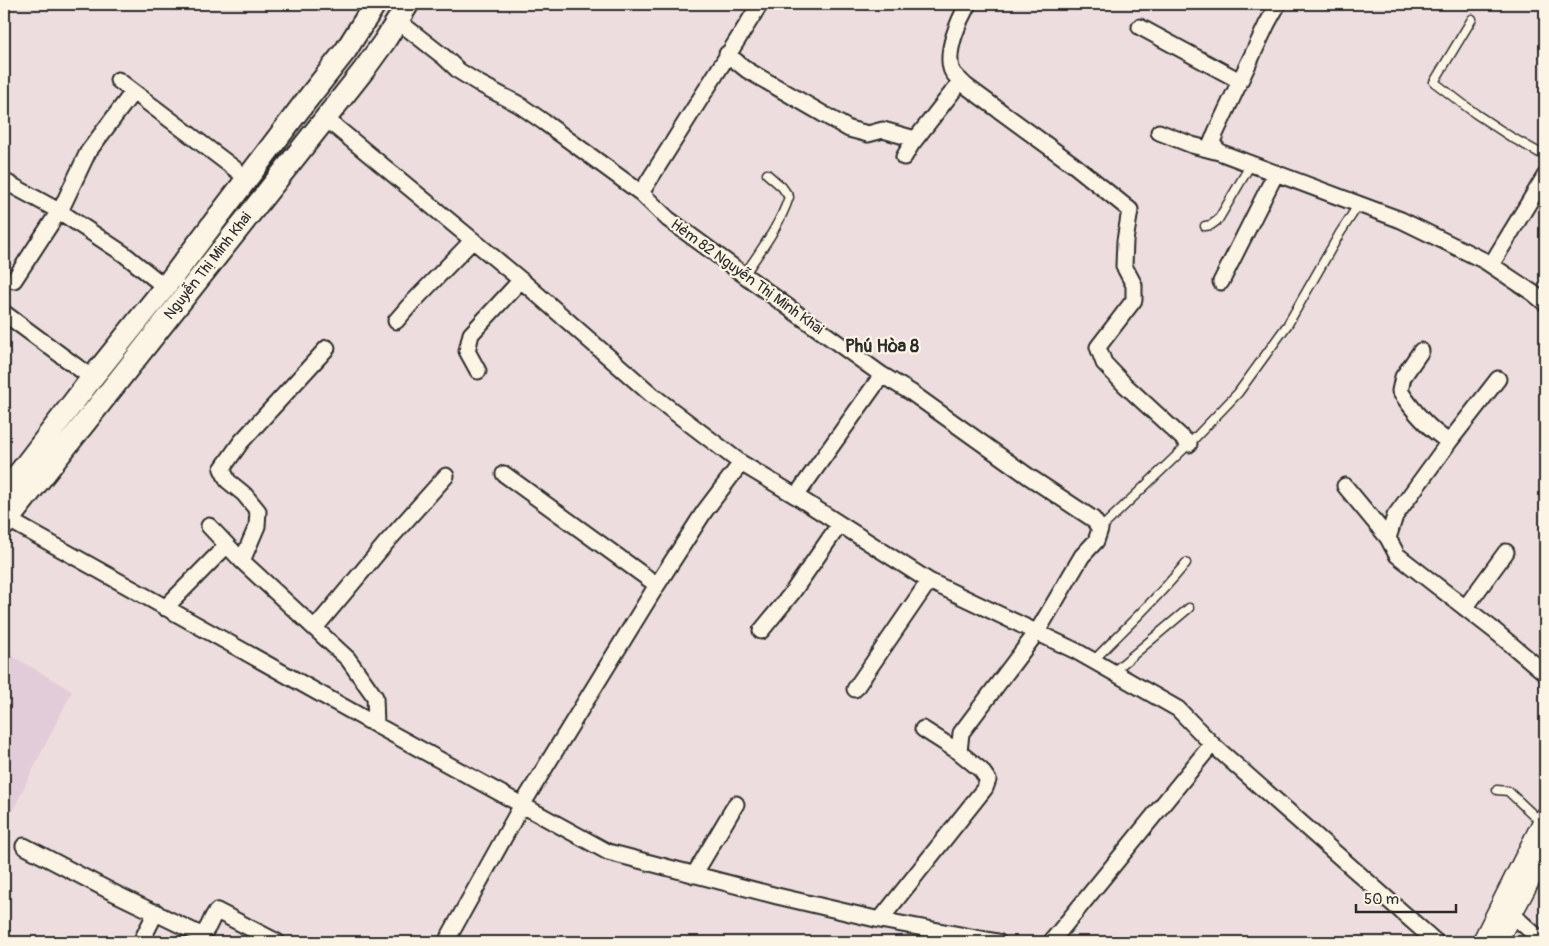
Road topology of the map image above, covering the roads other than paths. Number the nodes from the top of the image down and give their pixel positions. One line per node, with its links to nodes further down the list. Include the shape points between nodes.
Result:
1 (375, 4): 23 (main road, Nguyễn Thị Minh Khai, via 346,50)
2 (760, 4): 8 (street)
3 (968, 4): 10 (street, via 949,52 951,70)
4 (1278, 4): 11 (street)
5 (403, 12): 13 (main road, Nguyễn Thị Minh Khai, via 368,64); 25 (street, Hẻm 82 Nguyễn Thị Minh Khai, via 459,71 518,104)
6 (1472, 19): 17 (lane, via 1434,82 1476,114)
7 (1140, 27): 11 (street)
8 (727, 54): 15 (street, via 747,70 849,129 868,134 884,130); 25 (street)
9 (118, 80): 12 (street)
10 (961, 81): 15 (street); 46 (street, via 1130,210 1124,266 1134,285 1134,300 1098,347 1104,363)
11 (1240, 81): 16 (street, via 1212,142)
12 (133, 92): 23 (street); 27 (street, via 88,152)
13 (325, 118): 29 (street); 53 (main road, Nguyễn Thị Minh Khai)
14 (1159, 132): 16 (street)
15 (916, 139): 18 (street)
16 (1219, 152): 19 (street)
17 (1545, 156)
18 (904, 157)
19 (1251, 164): 20 (street); 28 (lane, via 1218,220)
20 (1276, 173): 26 (street); 34 (street)
21 (767, 174): 31 (lane, via 789,197 770,236)
22 (1545, 176): 30 (street)
23 (247, 178): 35 (main road, Nguyễn Thị Minh Khai)
24 (4, 181): 27 (street)
25 (641, 193): 31 (street, Hẻm 82 Nguyễn Thị Minh Khai, via 668,219)
26 (1359, 204): 30 (street, via 1401,220); 46 (lane, via 1288,324 1238,393)
27 (59, 210): 32 (street); 35 (street, via 124,254)
28 (1205, 226)
29 (473, 240): 33 (street); 38 (street)
30 (1491, 265): 36 (street)
31 (744, 275): 42 (street, Hẻm 82 Nguyễn Thị Minh Khai)
32 (14, 280)
33 (521, 280): 41 (street, via 471,334 466,351); 47 (street, via 652,395)
34 (1221, 282)
35 (165, 287): 43 (main road, Nguyễn Thị Minh Khai)
36 (1545, 303)
37 (4, 313): 43 (street)
38 (396, 321)
39 (327, 348): 60 (street, via 241,442 222,469 228,481 258,511 258,526)
40 (1421, 351): 45 (street, via 1403,378 1400,391 1413,410)
41 (478, 371)
42 (882, 375): 52 (street); 56 (street, Hẻm 82 Nguyễn Thị Minh Khai, via 1093,519)
43 (92, 378): 51 (main road, Nguyễn Thị Minh Khai)
44 (1498, 379): 45 (street)
45 (1449, 442): 57 (street, via 1396,516)
46 (1188, 444): 56 (lane)
47 (740, 462): 52 (street); 63 (street)
48 (504, 474): 63 (street)
49 (446, 476): 67 (street)
50 (1345, 486): 57 (street)
51 (4, 493)
52 (796, 496): 54 (street)
53 (6, 523): 64 (street)
54 (839, 524): 62 (street); 68 (street)
55 (209, 526): 58 (street)
56 (1100, 529): 69 (street, via 1096,542 1082,556)
57 (1388, 538): 66 (street, via 1397,555)
58 (227, 545): 60 (street); 64 (street)
59 (1506, 552): 66 (street)
60 (242, 561): 67 (street)
61 (1186, 563): 70 (lane)
62 (929, 581): 69 (street); 73 (street)
63 (657, 585): 80 (street)
64 (166, 608): 74 (street)
65 (1189, 608): 71 (lane)
66 (1465, 608): 72 (street)
67 (315, 628): 74 (street, via 348,660 375,697)
68 (762, 631)
69 (1037, 632): 70 (street); 77 (street, via 961,733)
70 (1093, 661): 71 (street)
71 (1113, 672): 76 (street, via 1178,709)
72 (1545, 673)
73 (855, 689)
74 (376, 725): 80 (street)
75 (923, 728): 77 (street)
76 (1212, 744): 92 (street); 93 (street)
77 (959, 752): 87 (street, via 981,770 988,780 986,788)
78 (1497, 790): 81 (lane, via 1508,791)
79 (736, 804): 84 (street)
80 (522, 805): 84 (street, via 608,852); 90 (street)
81 (1544, 820): 94 (street)
82 (24, 846): 85 (street)
83 (1545, 852): 86 (street)
84 (694, 874): 87 (street)
85 (156, 912): 88 (street); 89 (street, via 202,934 217,911)
86 (1513, 915): 95 (street); 96 (street)
87 (880, 920): 91 (street)
88 (141, 942)
89 (277, 942)
90 (446, 942)
91 (998, 942)
92 (1051, 942)
93 (1436, 942)
94 (1482, 942)
95 (1497, 942)
96 (1543, 942)

